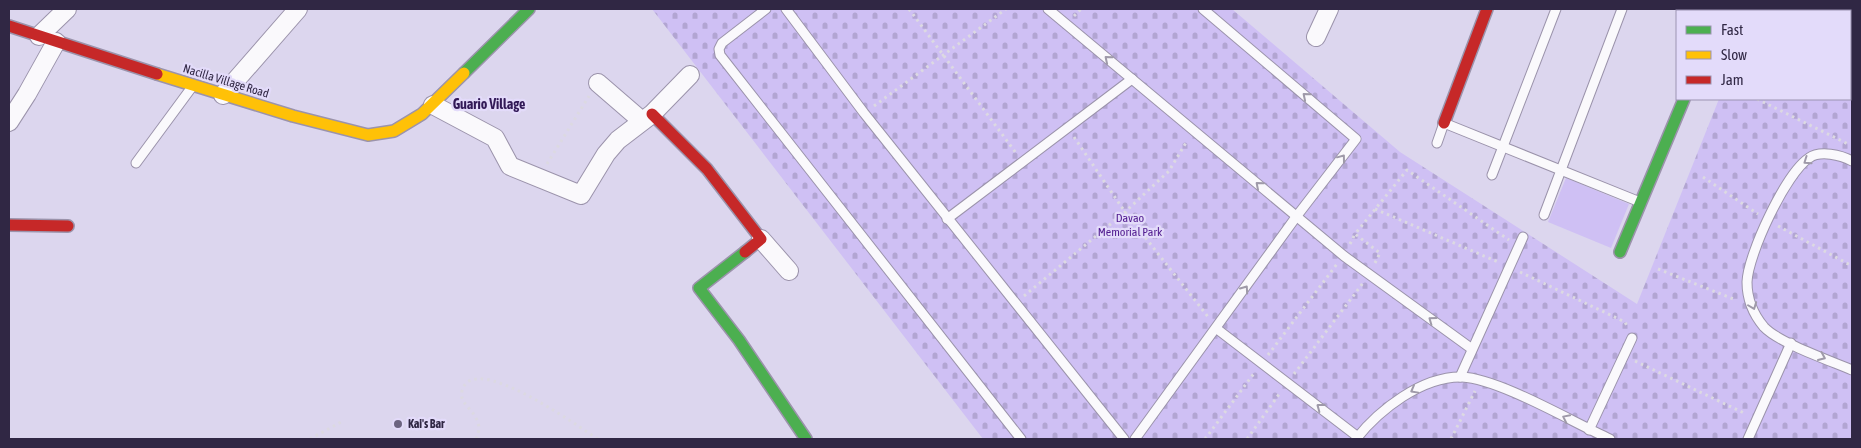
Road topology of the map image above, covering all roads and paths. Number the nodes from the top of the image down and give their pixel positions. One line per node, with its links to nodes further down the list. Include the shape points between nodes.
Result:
1 (67, 9): 16 (street)
2 (298, 9): 22 (street)
3 (529, 9): 25 (street, Nacilla Village Road)
4 (766, 9): 75 (lane, via 722,43 720,55)
5 (786, 9): 26 (lane)
6 (909, 9): 17 (path)
7 (1006, 9): 17 (path)
8 (1048, 9): 19 (lane, one-way to 8)
9 (1203, 9): 44 (lane, one-way to 9, via 1356,139)
10 (1329, 9): 15 (street)
11 (1487, 9): 29 (street)
12 (1556, 9): 34 (lane)
13 (1622, 9): 38 (lane)
14 (9, 26): 16 (street, Nacilla Village Road)
15 (1316, 37)
16 (48, 39): 21 (street, Nacilla Village Road); 28 (street)
17 (942, 54): 26 (path); 35 (path)
18 (690, 75): 27 (street)
19 (1132, 79): 30 (lane); 31 (lane)
20 (598, 83): 27 (street); 40 (path)
21 (193, 86): 22 (street, Nacilla Village Road); 37 (lane)
22 (223, 95): 25 (street, Nacilla Village Road, via 368,135 401,127)
23 (1684, 100): 41 (street)
24 (1759, 100): 33 (path)
25 (433, 105): 40 (street, via 495,138 510,166)
26 (864, 113): 45 (lane)
27 (647, 117): 40 (street, via 606,154 581,195); 50 (street, via 707,169)
28 (9, 122)
29 (1444, 123): 32 (lane); 34 (lane)
30 (1068, 127): 35 (lane); 42 (path)
31 (1194, 130): 42 (path, via 1169,171); 44 (lane, one-way to 31)
32 (1437, 143)
33 (1852, 146)
34 (1503, 147): 38 (lane); 39 (lane)
35 (1023, 161): 45 (lane)
36 (1852, 161): 56 (lane, one-way to 56, via 1829,154 1810,157 1794,172 1767,220 1754,254 1747,281)
37 (136, 164)
38 (1561, 170): 41 (lane); 43 (lane)
39 (1492, 175)
40 (539, 178)
41 (1640, 202): 51 (street)
42 (1125, 212): 55 (path); 57 (path)
43 (1544, 215)
44 (1296, 217): 52 (lane); 57 (lane, one-way to 44)
45 (947, 219): 55 (lane)
46 (9, 225): 47 (street)
47 (68, 226)
48 (1355, 234): 52 (path)
49 (1523, 237): 60 (lane)
50 (761, 239): 54 (street); 74 (street, via 699,288 740,340)
51 (1620, 252)
52 (1344, 256): 60 (lane, one-way to 52); 63 (path)
53 (1658, 269): 56 (path)
54 (789, 271)
55 (1015, 303): 76 (lane)
56 (1751, 306): 59 (lane, one-way to 59, via 1765,328)
57 (1217, 329): 63 (lane); 77 (lane)
58 (1632, 338): 61 (lane)
59 (1791, 343): 64 (lane, one-way to 64); 67 (lane)
60 (1472, 349): 65 (lane)
61 (1625, 357): 67 (path); 69 (lane)
62 (1852, 360): 64 (lane)
63 (1262, 364): 70 (lane, one-way to 63); 78 (path)
64 (1850, 369)
65 (1460, 377): 66 (lane); 70 (lane, one-way to 70, via 1424,385 1393,402)
66 (1481, 380): 69 (lane, one-way to 66); 79 (path)
67 (1756, 419): 81 (lane)
68 (343, 421): 71 (path)
69 (1589, 430): 80 (lane)
70 (1357, 438)
71 (310, 439)
72 (476, 439): 73 (path, via 478,422 461,392 464,385 480,378 508,386)
73 (598, 439)
74 (806, 439)
75 (1021, 439)
76 (1124, 439)
77 (1135, 439)
78 (1205, 439)
79 (1450, 439)
80 (1610, 439)
81 (1748, 439)

